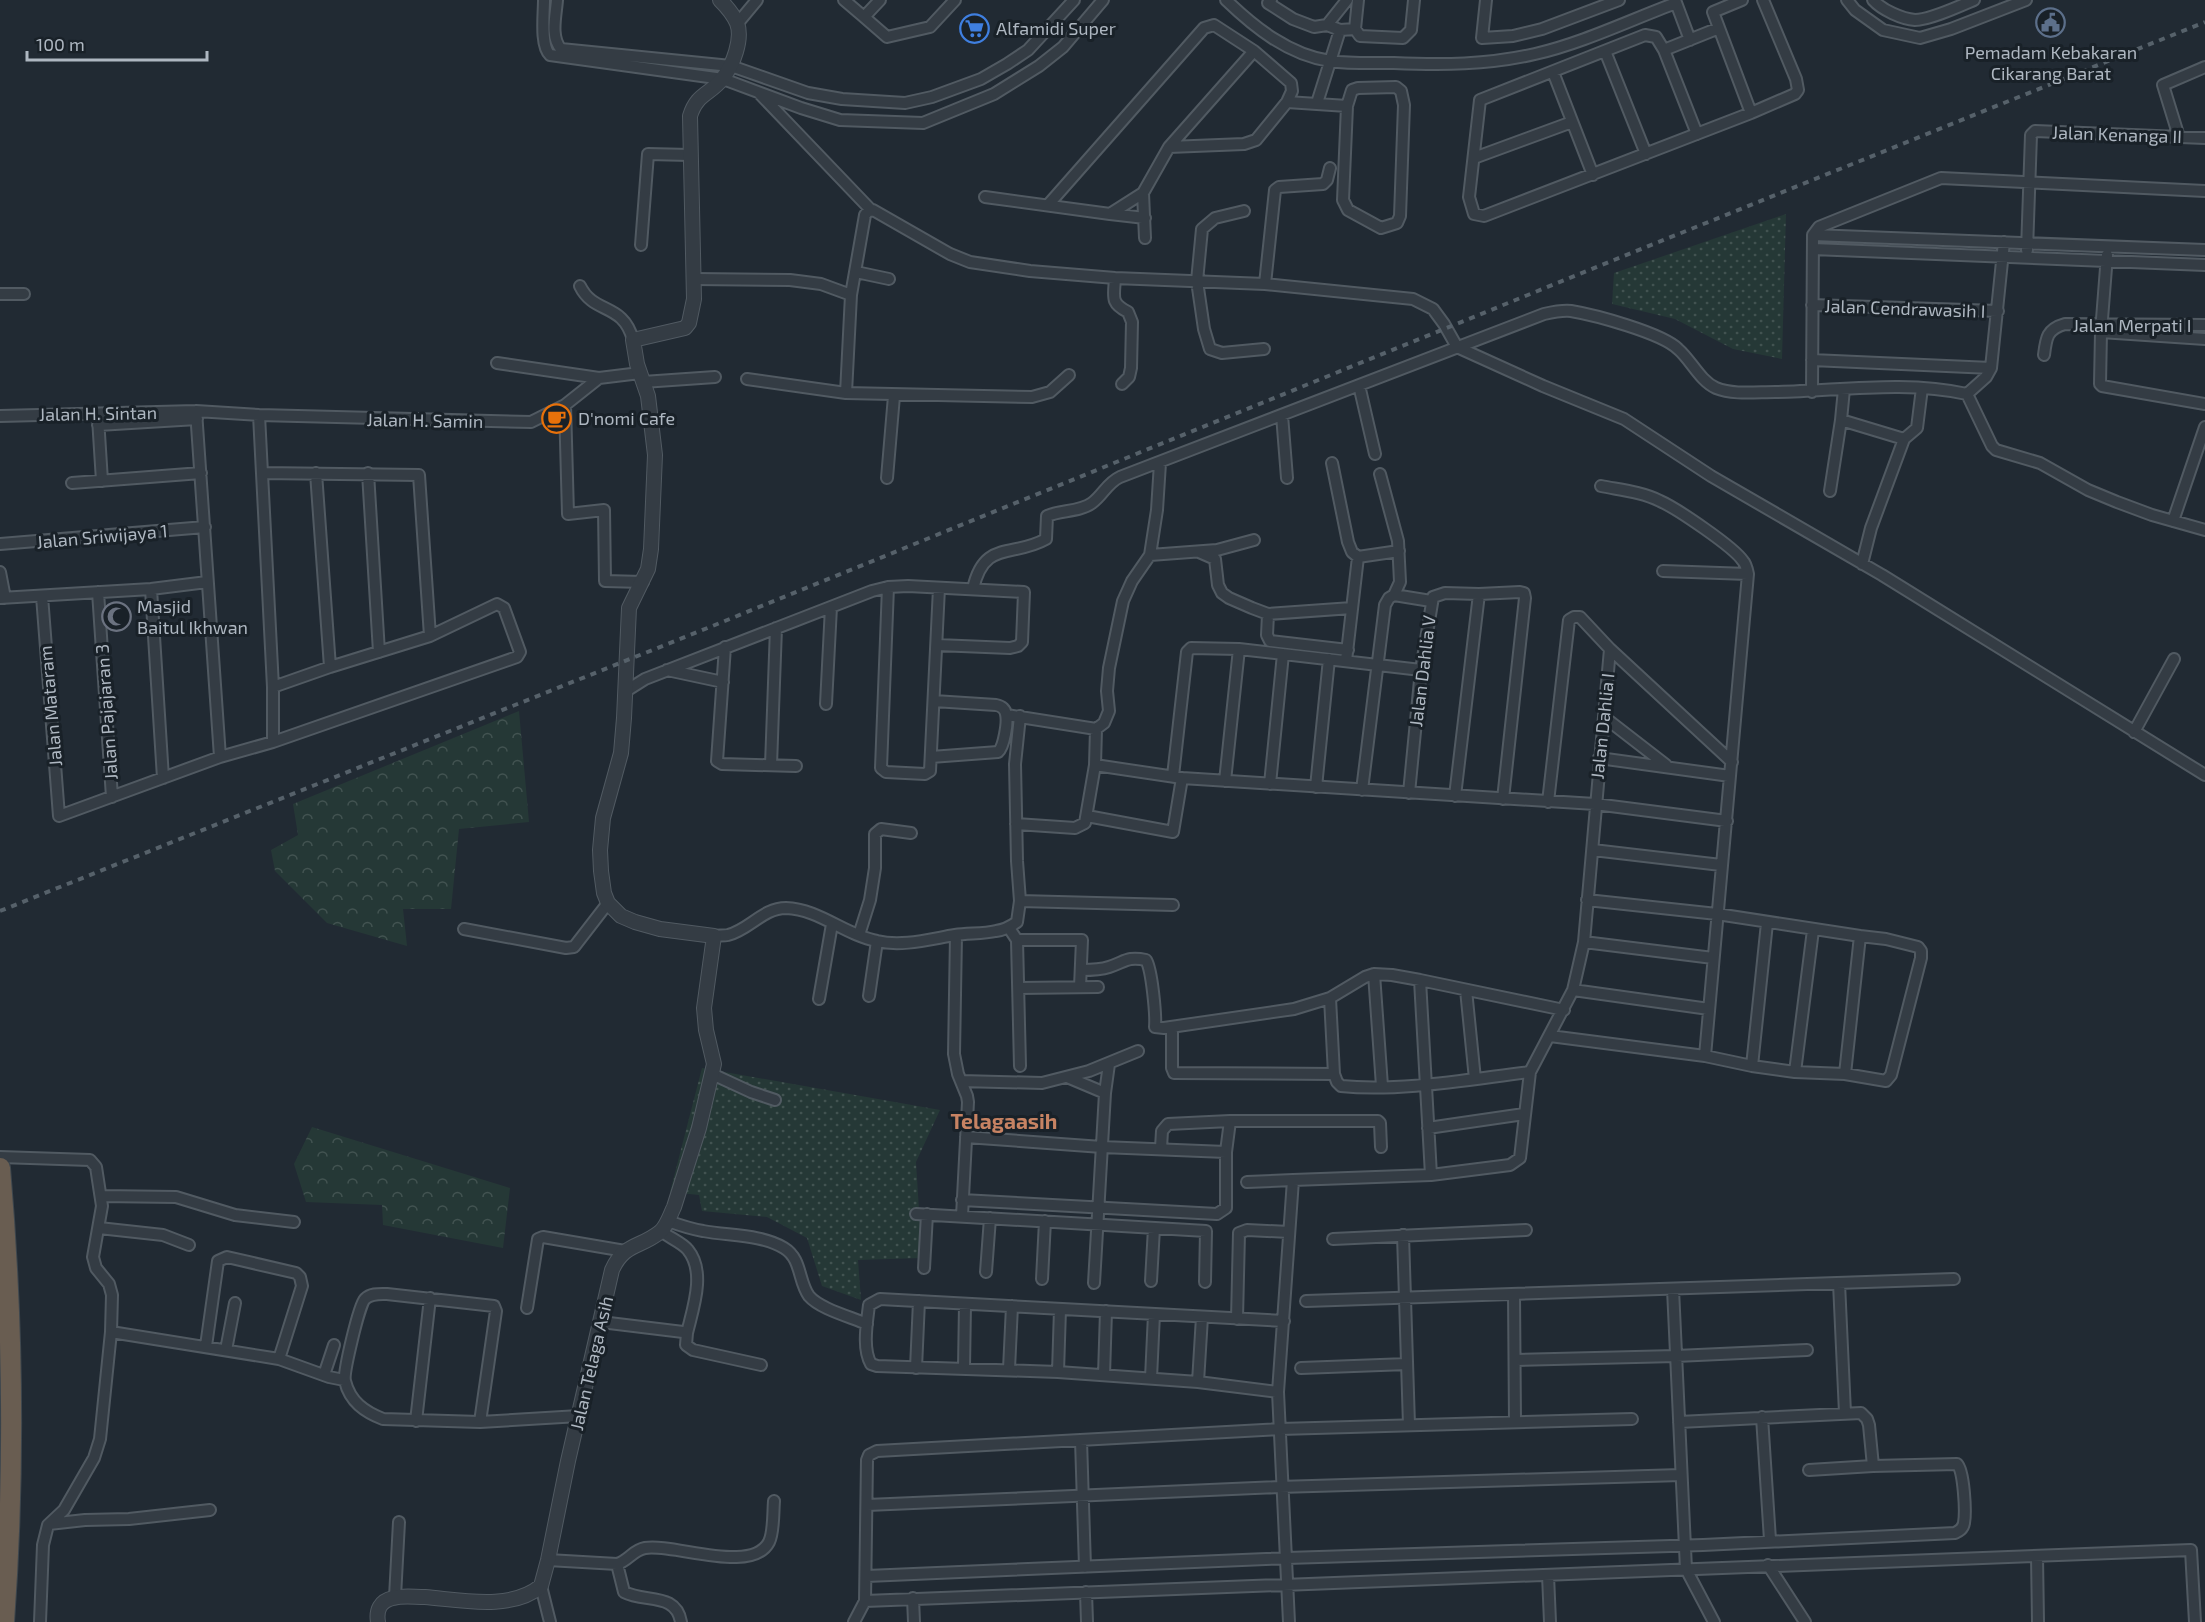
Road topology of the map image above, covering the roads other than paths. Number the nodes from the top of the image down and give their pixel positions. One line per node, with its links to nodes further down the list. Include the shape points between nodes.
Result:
1 (544, 0): 35 (street)
2 (557, 0): 31 (street)
3 (720, 0): 25 (street)
4 (757, 0): 25 (street)
5 (844, 0): 24 (street)
6 (880, 0): 24 (street)
7 (955, 0): 24 (street, via 930,27 886,37)
8 (1074, 0): 42 (street, via 1028,50 981,79 932,97 905,103)
9 (1103, 0): 48 (street, via 1063,47 994,94 923,123)
10 (1226, 0): 36 (street, via 1277,41 1300,53)
11 (1347, 0): 26 (street)
12 (1358, 0): 28 (street)
13 (1414, 0): 28 (street, via 1411,30 1403,38 1367,38)
14 (1486, 0): 15 (street, via 1482,38 1513,36 1542,28)
15 (1619, 0)
16 (1742, 0): 27 (street, via 1713,12)
17 (1763, 0): 46 (street, via 1798,90 1790,98)
18 (1847, 0): 21 (street, via 1883,30 1920,38)
19 (1873, 0): 20 (street, via 1884,9 1916,20)
20 (1974, 0)
21 (2026, 0)
22 (1268, 1): 26 (street, via 1293,19 1314,27)
23 (1676, 1): 30 (street); 36 (street, via 1557,48 1505,60 1461,65)
24 (864, 17)
25 (737, 24): 37 (street, via 738,42)
26 (1327, 25): 29 (street)
27 (1719, 28): 30 (street); 46 (street)
28 (1355, 29): 29 (street)
29 (1340, 30): 36 (street)
30 (1690, 40): 32 (street)
31 (558, 47): 35 (street); 37 (street)
32 (1664, 50): 34 (street, via 1656,37 1645,35); 49 (street)
33 (1254, 51): 43 (street, via 1291,83); 52 (street); 62 (street, via 1214,25 1204,28)
34 (1605, 51): 39 (street); 53 (street)
35 (546, 52): 40 (street)
36 (1330, 61): 44 (street)
37 (731, 66): 40 (street); 42 (street, via 808,93)
38 (2205, 67): 51 (street, via 2163,86)
39 (1553, 72): 47 (street); 55 (street, via 1480,100)
40 (723, 79): 41 (street); 54 (street, via 694,104 690,116)
41 (758, 92): 48 (street, via 840,120); 63 (street)
42 (882, 102): 48 (street)
43 (1287, 102): 44 (street); 52 (street, via 1256,140 1244,144)
44 (1317, 103): 45 (street)
45 (1347, 105): 45 (street, via 1343,200 1348,210 1387,228 1397,223 1400,216 1403,97 1396,87 1358,88 1352,90)
46 (1751, 113): 49 (street)
47 (1572, 122): 55 (street); 57 (street)
48 (878, 123)
49 (1697, 134): 53 (street)
50 (2202, 136): 51 (street, Jalan Kenanga II)
51 (2179, 137): 58 (street, Jalan Kenanga II, via 2035,131 2031,135)
52 (1169, 147): 60 (street)
53 (1646, 154): 57 (street)
54 (690, 155): 71 (street, via 648,154); 81 (street)
55 (1474, 158): 57 (street, via 1469,197 1474,214 1479,216)
56 (1330, 168): 84 (street, via 1323,184 1275,189)
57 (1593, 175)
58 (2030, 183): 59 (street); 67 (street, via 1941,178 1819,227); 70 (street, Jalan Kenanga II)
59 (2205, 191)
60 (1143, 193): 65 (street); 66 (street)
61 (985, 197): 62 (street)
62 (1048, 205): 65 (street)
63 (871, 210): 79 (street, via 866,215); 80 (street, via 970,262)
64 (1245, 211): 83 (street, via 1215,218 1203,229)
65 (1110, 214): 66 (street)
66 (1145, 218): 68 (street)
67 (1813, 235): 69 (street); 73 (street)
68 (1145, 238)
69 (2004, 242): 70 (street); 75 (street)
70 (2028, 243): 72 (street); 76 (street, Jalan Kenanga II)
71 (641, 245)
72 (2107, 246): 74 (street); 77 (street)
73 (1814, 249): 75 (street); 89 (street)
74 (2205, 250)
75 (2004, 256): 76 (street); 90 (street)
76 (2027, 257): 77 (street)
77 (2106, 260): 78 (street); 92 (street)
78 (2205, 265)
79 (856, 272): 82 (street); 88 (street)
80 (1115, 278): 83 (street); 106 (street, via 1114,302 1128,312 1132,322 1130,373)
81 (694, 279): 88 (street, via 790,280 821,284); 94 (street, via 688,326)
82 (889, 279)
83 (1197, 281): 84 (street); 96 (street, via 1210,349 1222,353)
84 (1265, 284): 95 (street, via 1413,299 1433,309)
85 (580, 286): 94 (street, via 587,297 627,322)
86 (0, 294): 87 (street)
87 (24, 294)
88 (851, 295): 111 (street)
89 (1812, 305): 90 (street, Jalan Cendrawasih I); 98 (street)
90 (1998, 311): 100 (street)
91 (2205, 325): 92 (street, Jalan Merpati I)
92 (2101, 328): 93 (street); 97 (street, Jalan Merpati I, via 2074,323 2054,327); 114 (street, via 2102,387)
93 (2205, 339)
94 (633, 340): 104 (street)
95 (1457, 347): 107 (street); 110 (street, via 1544,314 1571,311 1666,340 1717,389); 147 (street, via 1624,419 1711,476)
96 (1264, 349)
97 (2044, 355)
98 (1812, 360): 100 (street); 110 (street)
99 (497, 363): 103 (street)
100 (1991, 368): 112 (street)
101 (1069, 375): 113 (street, via 1050,392 1032,397)
102 (715, 377): 104 (street)
103 (598, 378): 104 (street); 115 (street, Jalan H. Samin)
104 (642, 378): 152 (street, via 648,396 656,467 650,561)
105 (747, 380): 111 (street)
106 (1122, 384)
107 (1359, 386): 119 (street); 124 (street)
108 (1922, 388): 109 (street); 112 (street); 123 (street, via 1917,428)
109 (1844, 389): 110 (street); 121 (street)
110 (1812, 392)
111 (846, 393): 113 (street)
112 (1967, 394): 138 (street, via 1996,450 2040,463 2088,490)
113 (894, 396): 132 (street)
114 (2205, 404)
115 (565, 405): 117 (street, Jalan H. Samin, via 531,422); 152 (street, via 568,514 604,510 605,581)
116 (197, 415): 117 (street, Jalan H. Samin); 120 (street, Jalan H. Sintan); 127 (street)
117 (259, 415): 128 (street)
118 (0, 416): 120 (street, Jalan H. Sintan)
119 (1282, 416): 125 (street); 133 (street)
120 (98, 419): 134 (street)
121 (1841, 420): 123 (street); 137 (street)
122 (2205, 427): 138 (street)
123 (1904, 439): 147 (street)
124 (1376, 454)
125 (1160, 463): 145 (street); 156 (street, via 1115,480 1088,506 1047,516 1046,539 992,556 979,568)
126 (1332, 463): 146 (street, via 1348,542)
127 (201, 473): 134 (street); 139 (street)
128 (262, 473): 129 (street); 182 (street)
129 (316, 473): 130 (street); 178 (street)
130 (368, 473): 167 (street, via 420,476); 172 (street)
131 (1380, 474): 143 (street)
132 (887, 478)
133 (1287, 478)
134 (102, 481): 135 (street)
135 (72, 483)
136 (1601, 486): 150 (street, via 1659,500 1739,556)
137 (1830, 491)
138 (2173, 521): 140 (street)
139 (205, 527): 142 (street, Jalan Sriwijaya 1); 151 (street)
140 (2205, 530)
141 (1254, 540): 144 (street)
142 (0, 544)
143 (1399, 551): 146 (street); 159 (street, via 1400,582)
144 (1199, 552): 145 (street); 165 (street, via 1215,559 1222,592)
145 (1150, 555): 189 (street, via 1123,601 1109,668 1109,711)
146 (1358, 557): 164 (street)
147 (1862, 564): 190 (street)
148 (1663, 570): 150 (street)
149 (0, 572): 161 (street)
150 (1748, 574): 195 (street)
151 (207, 582): 155 (street); 193 (street)
152 (643, 582): 183 (street, via 629,608)
153 (888, 587): 154 (street); 163 (street); 192 (street, via 881,768 886,772 927,774)
154 (939, 588): 156 (street); 168 (street)
155 (151, 589): 157 (street); 203 (street)
156 (973, 589): 168 (street, via 1023,592 1020,644 1010,648)
157 (98, 592): 160 (street); 210 (street, Jalan Pajajaran 3)
158 (1479, 594): 162 (street, Jalan Dahlia V, via 1439,594); 209 (street); 211 (street, Jalan Dahlia V, via 1520,592 1525,596)
159 (1394, 595): 162 (street); 177 (street, via 1385,604)
160 (42, 596): 161 (street); 210 (street, Jalan Mataram, via 59,816)
161 (3, 598)
162 (1431, 601): 180 (street, Jalan Dahlia V)
163 (831, 607): 166 (street); 185 (street)
164 (1352, 608): 165 (street); 174 (street)
165 (1268, 614): 174 (street, via 1270,641)
166 (776, 628): 169 (street); 196 (street)
167 (430, 636): 172 (street); 191 (street, via 499,604 504,608 520,653)
168 (936, 645): 184 (street)
169 (725, 647): 179 (street); 181 (street)
170 (1610, 649): 188 (street, Jalan Dahlia I); 195 (street); 212 (street, via 1580,617 1570,618)
171 (1239, 650): 173 (street); 202 (street, via 1194,648 1187,652); 204 (street)
172 (379, 652): 178 (street)
173 (1283, 654): 176 (street); 205 (street)
174 (1347, 656): 176 (street); 177 (street)
175 (2174, 659): 190 (street)
176 (1329, 660): 206 (street)
177 (1377, 665): 180 (street); 207 (street)
178 (330, 667): 182 (street)
179 (667, 670): 181 (street); 183 (street)
180 (1421, 670): 208 (street, Jalan Dahlia V)
181 (723, 682): 196 (street, via 717,761)
182 (273, 687): 191 (street)
183 (626, 691): 222 (street, via 621,753 603,818 600,850 604,893)
184 (934, 702): 186 (street, via 996,705); 192 (street)
185 (826, 704)
186 (1006, 715): 187 (street); 192 (street, via 1004,745 998,752)
187 (1020, 716): 189 (street); 216 (street, via 1015,764)
188 (1604, 717): 194 (street, Jalan Dahlia I); 199 (street)
189 (1096, 729): 197 (street)
190 (2134, 732): 200 (street)
191 (273, 742): 193 (street)
192 (931, 756)
193 (220, 757): 203 (street)
194 (1599, 758): 199 (street); 213 (street, Jalan Dahlia I)
195 (1732, 762): 201 (street)
196 (771, 765): 198 (street)
197 (1095, 765): 202 (street); 214 (street)
198 (796, 766)
199 (1666, 766): 201 (street)
200 (2205, 775)
201 (1730, 776): 215 (street)
202 (1178, 777): 204 (street); 214 (street, via 1173,832)
203 (163, 778): 210 (street)
204 (1225, 781): 205 (street)
205 (1270, 784): 206 (street)
206 (1316, 787): 207 (street)
207 (1362, 790): 208 (street)
208 (1409, 793): 209 (street)
209 (1455, 796): 211 (street)
210 (112, 797)
211 (1503, 799): 212 (street)
212 (1548, 802): 213 (street)
213 (1595, 804): 215 (street); 218 (street, Jalan Dahlia I)
214 (1087, 816): 216 (street, via 1085,823 1075,828)
215 (1727, 821): 219 (street)
216 (1016, 824): 221 (street)
217 (911, 833): 230 (street, via 877,831 870,900)
218 (1593, 849): 219 (street); 220 (street, Jalan Dahlia I)
219 (1721, 866): 224 (street)
220 (1587, 900): 224 (street); 236 (street, Jalan Dahlia I)
221 (1020, 901): 223 (street); 227 (street, via 1017,922)
222 (609, 903): 228 (street, via 574,947); 232 (street, via 621,916 635,922)
223 (1173, 905)
224 (1717, 914): 225 (street); 237 (street)
225 (1767, 923): 229 (street); 257 (street)
226 (832, 924): 230 (street); 232 (street, via 798,909 782,908 729,934); 247 (street)
227 (1009, 928): 231 (street); 234 (street)
228 (464, 929)
229 (1813, 930): 233 (street); 259 (street)
230 (859, 935): 235 (street)
231 (956, 935): 235 (street, via 896,943); 265 (street, via 954,1054)
232 (714, 936): 260 (street, via 705,1008 714,1064)
233 (1860, 936): 262 (street); 262 (street, via 1918,947 1921,958 1890,1078 1886,1081)
234 (1017, 940): 238 (street, via 1082,940); 243 (street)
235 (877, 941): 246 (street)
236 (1584, 942): 237 (street); 245 (street, Jalan Dahlia I)
237 (1713, 958): 249 (street)
238 (1081, 970): 241 (street); 251 (street, via 1109,967 1124,959 1146,960 1151,974 1155,1028)
239 (1374, 974): 240 (street); 248 (street); 267 (street)
240 (1420, 980): 244 (street); 266 (street)
241 (1080, 987): 242 (street); 243 (street)
242 (1098, 987)
243 (1019, 988): 256 (street)
244 (1466, 990): 250 (street); 264 (street)
245 (1573, 990): 249 (street); 250 (street, Jalan Dahlia I)
246 (869, 996)
247 (819, 999)
248 (1330, 999): 251 (street, via 1294,1009); 261 (street)
249 (1708, 1009): 254 (street)
250 (1564, 1010): 252 (street, Jalan Dahlia I)
251 (1172, 1028): 261 (street, via 1174,1073)
252 (1550, 1036): 254 (street); 258 (street, Jalan Dahlia I)
253 (1138, 1051): 255 (street)
254 (1705, 1056): 257 (street)
255 (1108, 1064): 263 (street); 268 (street)
256 (1020, 1066)
257 (1752, 1066): 259 (street)
258 (1530, 1072): 264 (street); 270 (street)
259 (1795, 1072): 262 (street)
260 (712, 1074): 269 (street); 291 (street, via 699,1128 674,1207)
261 (1334, 1074): 267 (street, via 1341,1086)
262 (1845, 1074)
263 (1067, 1077): 265 (street, via 1019,1084); 268 (street)
264 (1475, 1078): 266 (street)
265 (961, 1081): 273 (street, via 968,1102)
266 (1426, 1084): 267 (street); 272 (street)
267 (1382, 1086)
268 (1105, 1093): 274 (street)
269 (775, 1100)
270 (1524, 1114): 272 (street); 280 (street, via 1521,1155 1515,1163)
271 (1230, 1121): 275 (street, via 1377,1121); 276 (street, via 1168,1124 1162,1131); 277 (street)
272 (1428, 1128): 280 (street)
273 (966, 1137): 274 (street); 284 (street)
274 (1102, 1147): 276 (street); 285 (street)
275 (1381, 1147)
276 (1161, 1148): 277 (street)
277 (1226, 1152): 285 (street, via 1226,1208 1220,1213)
278 (0, 1157): 283 (street, via 90,1160 96,1167)
279 (0, 1168): 386 (highway, via 12,1462)
280 (1431, 1175): 281 (street)
281 (1293, 1180): 282 (street); 295 (street)
282 (1247, 1182)
283 (101, 1196): 289 (street, via 176,1197 235,1215); 292 (street)
284 (962, 1200): 285 (street); 286 (street)
285 (1099, 1208): 290 (street)
286 (962, 1216): 287 (street); 300 (street, via 921,1214)
287 (990, 1218): 288 (street); 301 (street)
288 (1045, 1221): 290 (street); 302 (street)
289 (294, 1222)
290 (1098, 1224): 293 (street); 306 (street)
291 (664, 1226): 299 (street, Jalan Telaga Asih); 325 (street, via 760,1239 783,1247 795,1259 810,1297); 327 (street, via 688,1249 695,1265 697,1287)
292 (99, 1228): 298 (street, via 163,1236); 326 (street, via 93,1257 111,1290)
293 (1154, 1228): 304 (street); 305 (street, via 1207,1231)
294 (1526, 1230): 296 (street)
295 (1289, 1232): 322 (street, via 1239,1233); 323 (street)
296 (1403, 1235): 297 (street); 311 (street)
297 (1333, 1239)
298 (189, 1245)
299 (626, 1251): 317 (street, via 538,1239); 324 (street, Jalan Telaga Asih, via 612,1270)
300 (924, 1268)
301 (986, 1272)
302 (1042, 1279)
303 (1954, 1279): 307 (street)
304 (1151, 1281)
305 (1205, 1282)
306 (1094, 1283)
307 (1839, 1283): 308 (street); 348 (street)
308 (1673, 1289): 309 (street); 332 (street)
309 (1514, 1295): 311 (street); 334 (street)
310 (430, 1298): 345 (street, via 378,1294 364,1300); 352 (street); 353 (street, via 491,1304 495,1308)
311 (1404, 1299): 313 (street); 335 (street)
312 (920, 1301): 315 (street); 325 (street, via 873,1302 869,1305); 337 (street)
313 (1306, 1301)
314 (235, 1303): 330 (street)
315 (965, 1304): 316 (street); 338 (street)
316 (1012, 1306): 318 (street); 340 (street)
317 (527, 1308)
318 (1060, 1309): 319 (street); 341 (street)
319 (1106, 1311): 320 (street); 343 (street)
320 (1154, 1314): 321 (street); 344 (street)
321 (1202, 1317): 322 (street); 346 (street)
322 (1237, 1319): 323 (street)
323 (1284, 1321): 347 (street)
324 (601, 1322): 327 (street); 349 (street, Jalan Telaga Asih)
325 (867, 1324): 337 (street, via 866,1354 871,1364)
326 (111, 1332): 329 (street); 368 (street, via 97,1449 64,1510)
327 (687, 1333): 336 (street, via 687,1347)
328 (334, 1345): 342 (street)
329 (206, 1346): 330 (street); 333 (street, via 218,1261 227,1257 300,1277 302,1286)
330 (226, 1350): 333 (street)
331 (1807, 1350): 332 (street)
332 (1676, 1356): 334 (street); 355 (street)
333 (279, 1359): 342 (street)
334 (1515, 1360): 354 (street)
335 (1407, 1364): 339 (street); 356 (street)
336 (761, 1365)
337 (916, 1368): 338 (street)
338 (964, 1368): 340 (street)
339 (1301, 1368)
340 (1009, 1369): 341 (street)
341 (1058, 1372): 343 (street)
342 (324, 1375): 345 (street)
343 (1104, 1375): 344 (street)
344 (1151, 1378): 346 (street)
345 (344, 1380): 352 (street, via 358,1406 370,1414)
346 (1198, 1382): 347 (street)
347 (1278, 1392): 357 (street)
348 (1845, 1413): 350 (street); 359 (street, via 1861,1413 1867,1419)
349 (579, 1416): 353 (street); 373 (street, Jalan Telaga Asih)
350 (1762, 1417): 355 (street); 369 (street)
351 (1632, 1419): 354 (street)
352 (416, 1421): 353 (street)
353 (480, 1422)
354 (1515, 1422): 356 (street)
355 (1679, 1422): 361 (street)
356 (1408, 1425): 357 (street)
357 (1280, 1429): 358 (street); 362 (street)
358 (1081, 1440): 363 (street); 365 (street, via 877,1451 867,1460)
359 (1873, 1466): 360 (street); 369 (street, via 1957,1464 1962,1473 1961,1530)
360 (1809, 1470)
361 (1681, 1475): 362 (street); 370 (street)
362 (1283, 1487): 363 (street); 372 (street)
363 (1083, 1495): 365 (street); 376 (street)
364 (774, 1501): 374 (street, via 770,1540 759,1553 721,1556 654,1547 633,1552)
365 (867, 1504): 379 (street)
366 (210, 1510): 368 (street)
367 (399, 1522): 383 (street)
368 (48, 1525): 387 (street, via 43,1545)
369 (1770, 1540): 370 (street)
370 (1684, 1545): 372 (street); 377 (street)
371 (2037, 1556): 375 (street); 398 (street); 399 (street, via 2192,1550)
372 (1287, 1558): 376 (street); 380 (street)
373 (548, 1560): 374 (street); 381 (street, Jalan Telaga Asih)
374 (618, 1564): 390 (street, via 624,1592 670,1603 680,1613)
375 (1768, 1565): 377 (street); 397 (street)
376 (1085, 1568): 379 (street)
377 (1686, 1569): 378 (street); 396 (street)
378 (1548, 1575): 380 (street); 395 (street)
379 (867, 1576): 385 (street)
380 (1288, 1583): 382 (street); 394 (street)
381 (541, 1586): 383 (street, via 525,1596 491,1601); 389 (street)
382 (1086, 1592): 384 (street); 393 (street)
383 (395, 1597): 388 (street, via 381,1605)
384 (913, 1598): 385 (street); 392 (street)
385 (865, 1600): 391 (street)
386 (4, 1622)
387 (40, 1622)
388 (378, 1622)
389 (550, 1622)
390 (681, 1622)
391 (854, 1622)
392 (914, 1622)
393 (1087, 1622)
394 (1289, 1622)
395 (1550, 1622)
396 (1714, 1622)
397 (1805, 1622)
398 (2038, 1622)
399 (2195, 1622)

